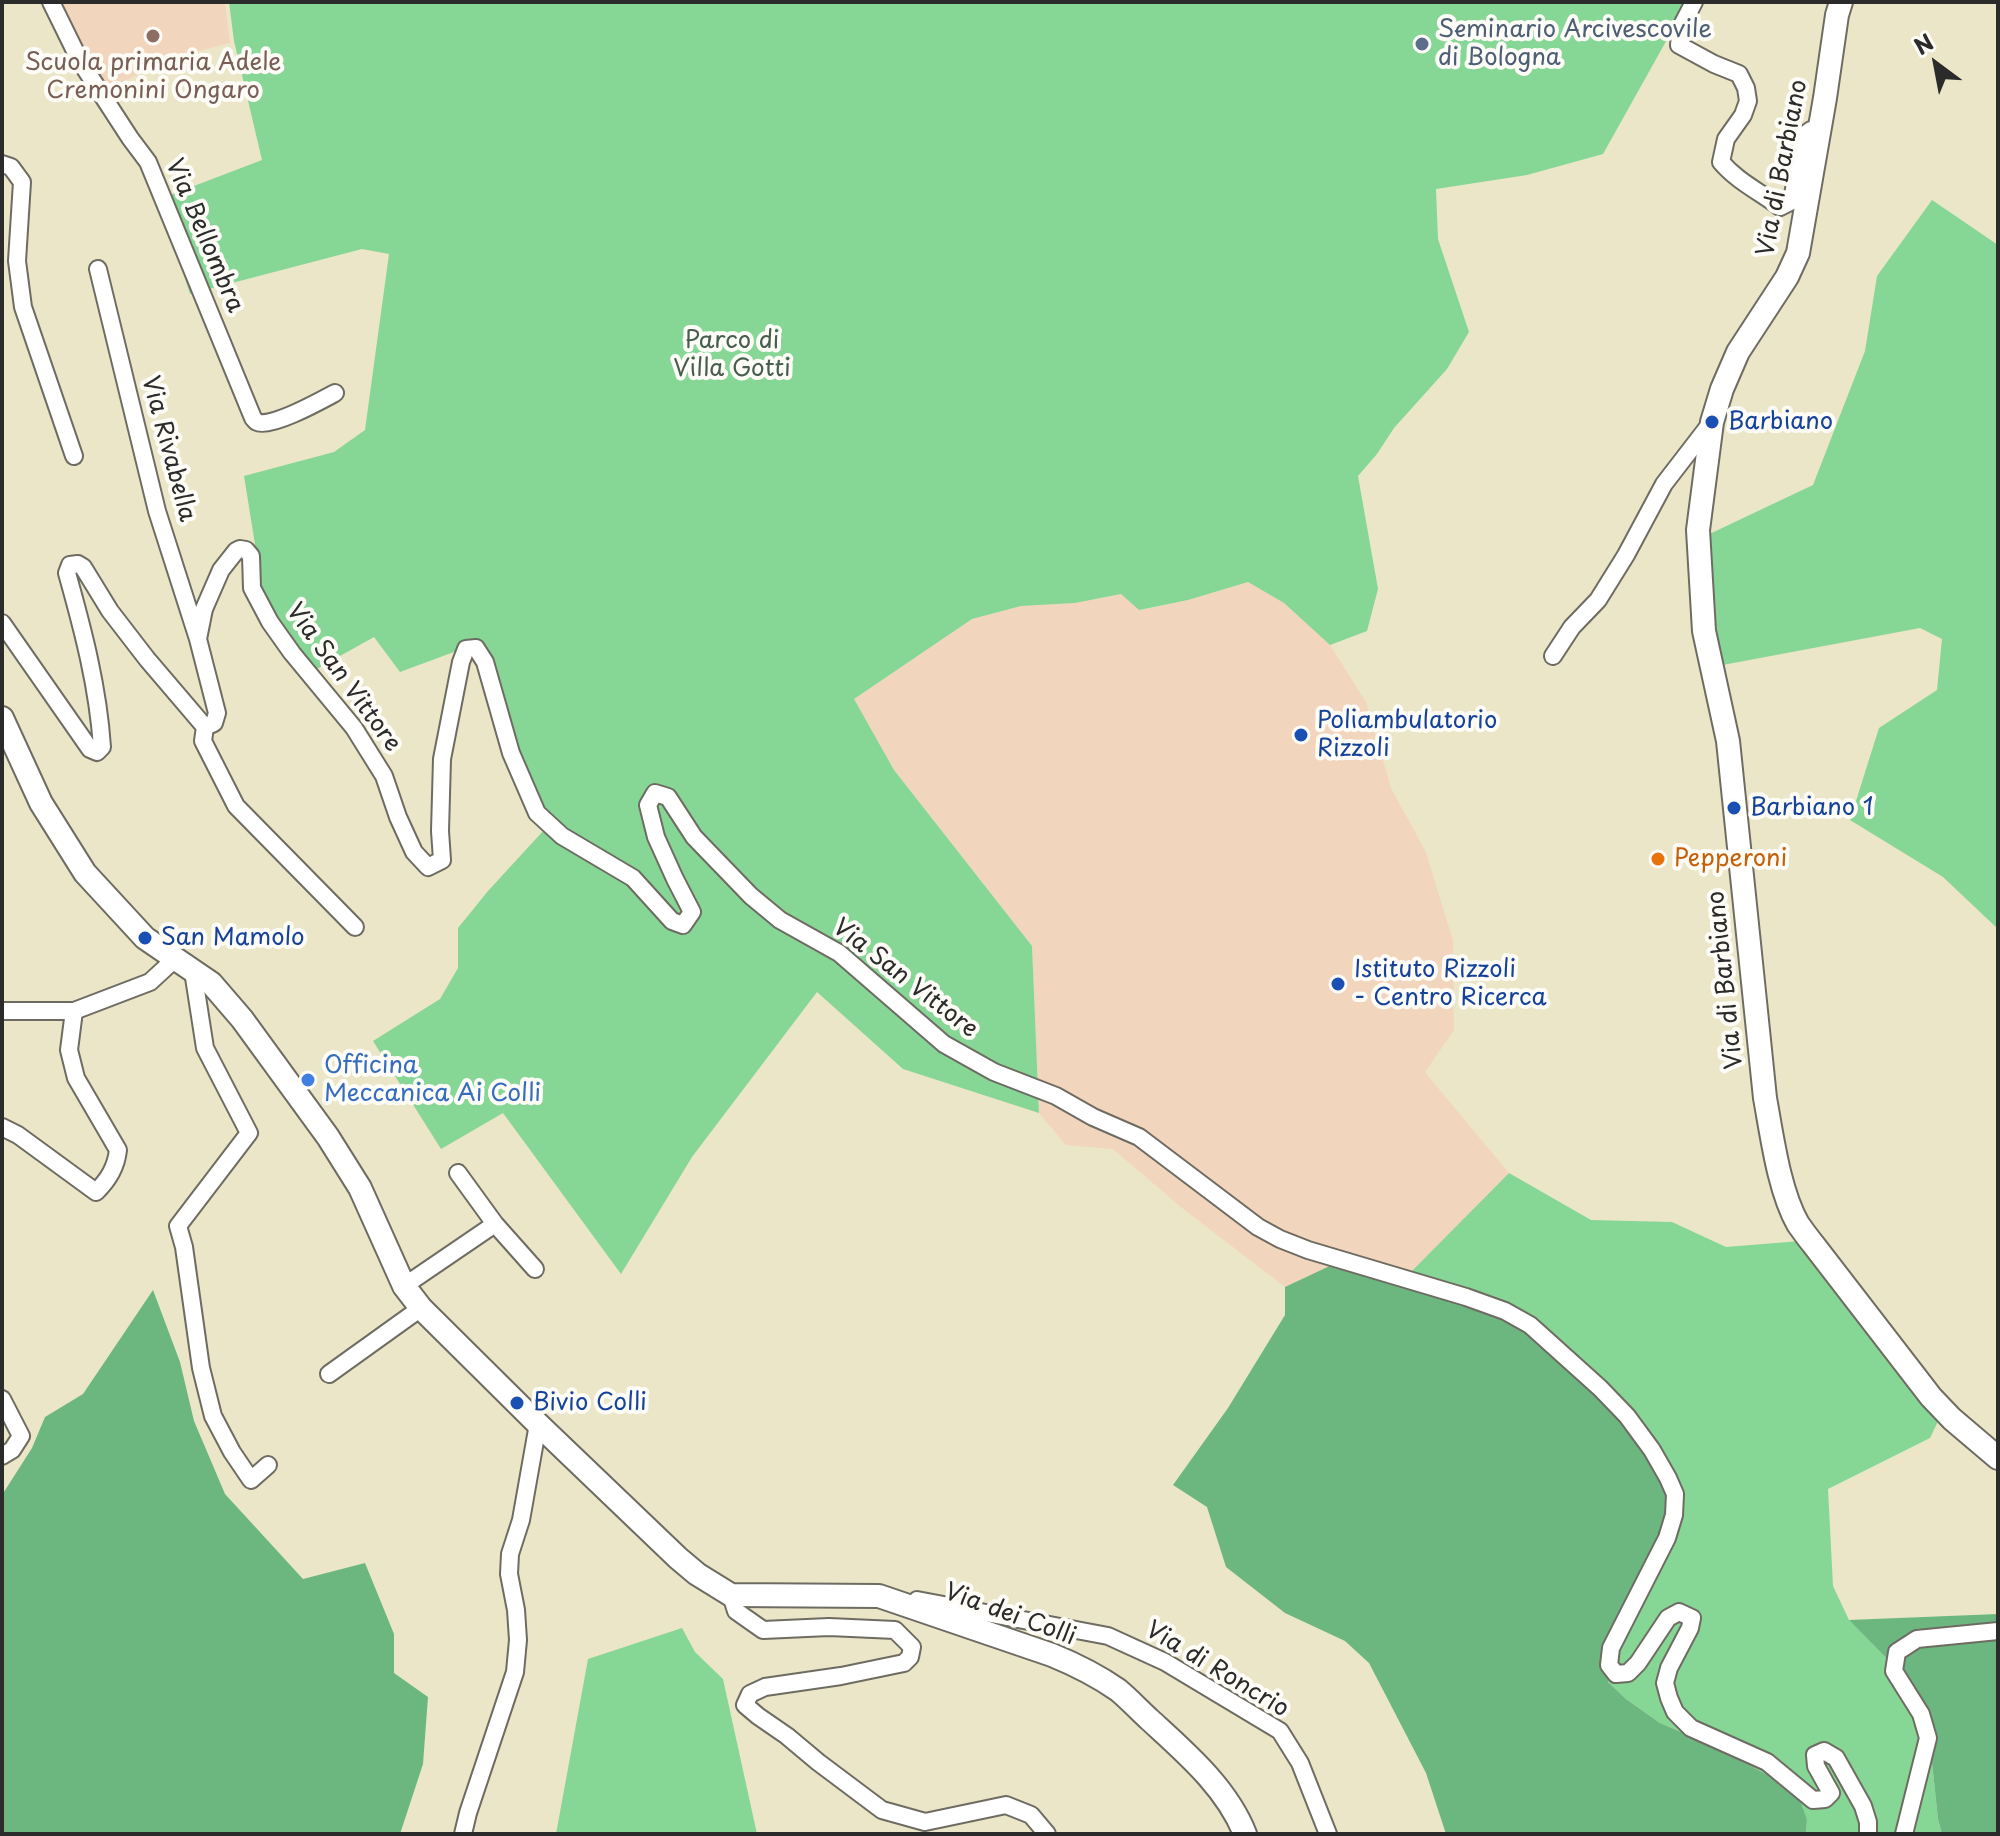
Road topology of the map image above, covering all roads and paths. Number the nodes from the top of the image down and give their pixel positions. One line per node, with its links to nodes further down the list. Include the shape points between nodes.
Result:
1 (51, 2): 7 (street, Via Bellombra, via 80,61 148,162 256,422 277,420)
2 (1694, 2): 4 (street, via 1681,27 1679,45 1739,74 1746,88 1748,101 1726,139 1721,162 1732,175 1780,207 1792,201 1803,136)
3 (1841, 2): 4 (main road, Via di Barbiano)
4 (1820, 128): 8 (main road, Via di Barbiano, via 1798,253 1738,352)
5 (2, 164): 9 (street, via 22,182 17,261 23,307)
6 (98, 269): 11 (street, Via Rivabella, via 157,511)
7 (335, 393)
8 (1712, 422): 12 (street, Via di Barbiano, via 1664,484 1598,600); 29 (main road, Via di Barbiano, via 1698,530 1704,631 1728,741 1765,1098 1783,1182 1797,1223 1931,1397)
9 (74, 456)
10 (2, 623): 14 (street, Via San Vittore, via 97,752 102,747 100,716 67,573 73,564 81,565 110,611)
11 (198, 639): 14 (street, Via San Vittore, via 217,713 214,723); 38 (street, Via San Vittore, via 221,570 236,551 246,550 251,556 252,588 270,622 354,728 384,776 414,852 428,867 442,860 442,759 461,662 466,649 476,648 537,813 562,836 633,878 672,921 683,925 692,912 656,837 648,805 655,793 668,797 694,837 751,896 780,920 839,953 944,1044 1139,1137 1280,1239 1466,1297 1530,1325 1627,1416 1675,1494 1667,1538 1611,1648 1609,1665 1616,1674 1628,1673 1668,1618 1679,1612 1692,1618 1665,1683 1675,1712 1691,1728 1767,1762 1813,1800 1831,1793 1815,1755 1824,1751 1836,1758 1863,1806)
12 (1553, 656)
13 (2, 718): 16 (main road, via 41,803 85,873 145,938)
14 (205, 727): 15 (street, Via San Vittore, via 203,741 236,806)
15 (355, 927)
16 (184, 965): 18 (street); 23 (main road, via 211,983 242,1019 328,1137 360,1188); 30 (street, via 205,1048 249,1133 178,1226 201,1368 213,1416 251,1480)
17 (2, 1011): 18 (street)
18 (74, 1011): 19 (street, via 69,1050 76,1078 118,1150 106,1182 96,1192)
19 (2, 1127)
20 (458, 1173): 21 (street)
21 (495, 1224): 22 (street); 23 (street)
22 (535, 1269)
23 (404, 1286): 24 (main road)
24 (421, 1308): 25 (street); 27 (main road)
25 (329, 1374)
26 (2, 1399): 28 (street, via 21,1436)
27 (538, 1424): 31 (main road, via 687,1566); 34 (street, via 510,1554 515,1672)
28 (2, 1456)
29 (1998, 1458)
30 (268, 1465)
31 (731, 1595): 32 (main road, Via dei Colli); 35 (street, via 736,1611 763,1630 895,1630 912,1647 904,1663 750,1694 745,1705 818,1762 882,1810 925,1822 1006,1805 1031,1815)
32 (879, 1596): 36 (main road, Via dei Colli, via 1052,1655 1117,1690 1207,1776 1239,1817); 37 (street, Via di Roncrio, via 1108,1636 1165,1662 1280,1731 1300,1763)
33 (1998, 1631): 39 (street, via 1917,1639 1897,1652 1894,1671 1921,1714 1928,1738)
34 (463, 1834)
35 (1047, 1834)
36 (1245, 1834)
37 (1328, 1834)
38 (1868, 1834)
39 (1904, 1834)

